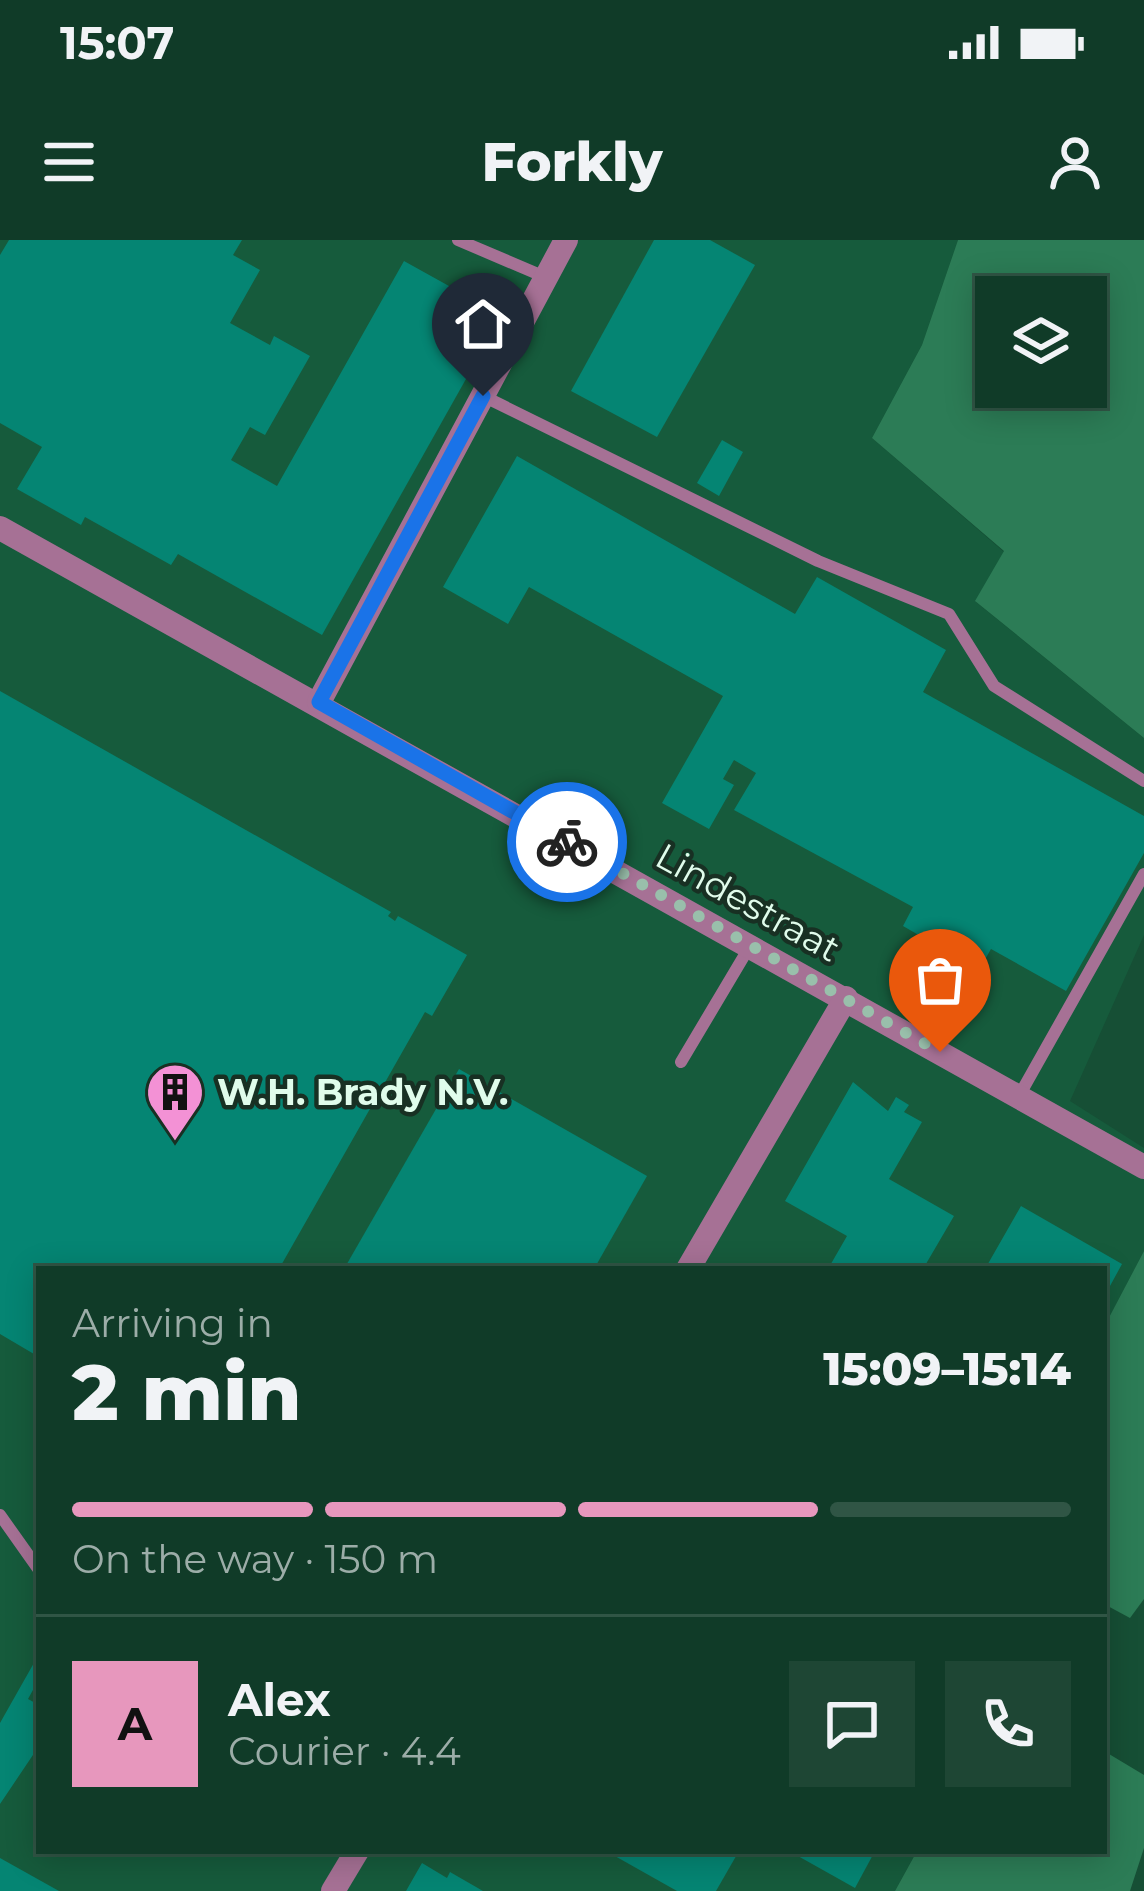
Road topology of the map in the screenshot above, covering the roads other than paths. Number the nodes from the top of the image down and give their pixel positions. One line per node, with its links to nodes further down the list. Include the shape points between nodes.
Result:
1 (458, 240): 3 (lane)
2 (566, 240): 3 (street)
3 (546, 277): 4 (street)
4 (483, 396): 6 (street); 7 (lane, via 818,561 949,614 994,686)
5 (0, 528): 6 (street, Lindestraat)
6 (319, 702): 9 (street, Lindestraat)
7 (1144, 781)
8 (1144, 874): 12 (lane)
9 (751, 945): 10 (street, Lindestraat); 11 (lane)
10 (846, 998): 12 (street, Lindestraat); 14 (street)
11 (681, 1062)
12 (1019, 1096): 13 (street, Lindestraat)
13 (1144, 1167)
14 (690, 1266)
15 (0, 1515): 16 (lane)
16 (36, 1566)
17 (355, 1854): 18 (street)
18 (333, 1891)

